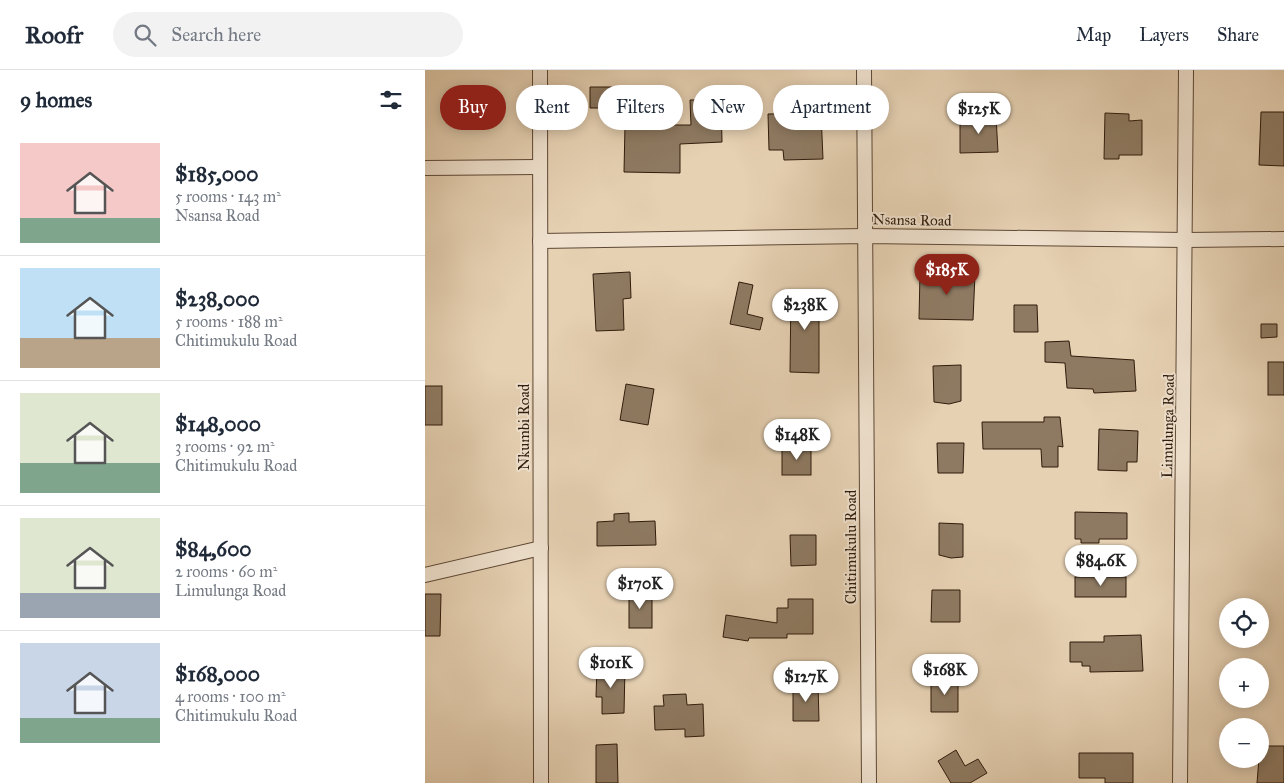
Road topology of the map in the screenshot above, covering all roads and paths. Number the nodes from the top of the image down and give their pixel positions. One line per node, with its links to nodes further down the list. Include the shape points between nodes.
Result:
1 (540, 70): 4 (street, Nkumbi Road)
2 (864, 70): 6 (street, Chitimukulu Road)
3 (1186, 70): 8 (street, Limulunga Road)
4 (539, 166): 5 (street); 9 (street, Nkumbi Road)
5 (425, 168)
6 (866, 236): 8 (street, Nsansa Road); 9 (street, Nsansa Road); 13 (street, Chitimukulu Road)
7 (1284, 239): 8 (street, Nsansa Road)
8 (1186, 240): 14 (street, Limulunga Road)
9 (540, 241): 10 (street, Nkumbi Road)
10 (541, 548): 11 (street); 12 (street, Nkumbi Road)
11 (425, 574)
12 (541, 783)
13 (869, 783)
14 (1180, 783)

